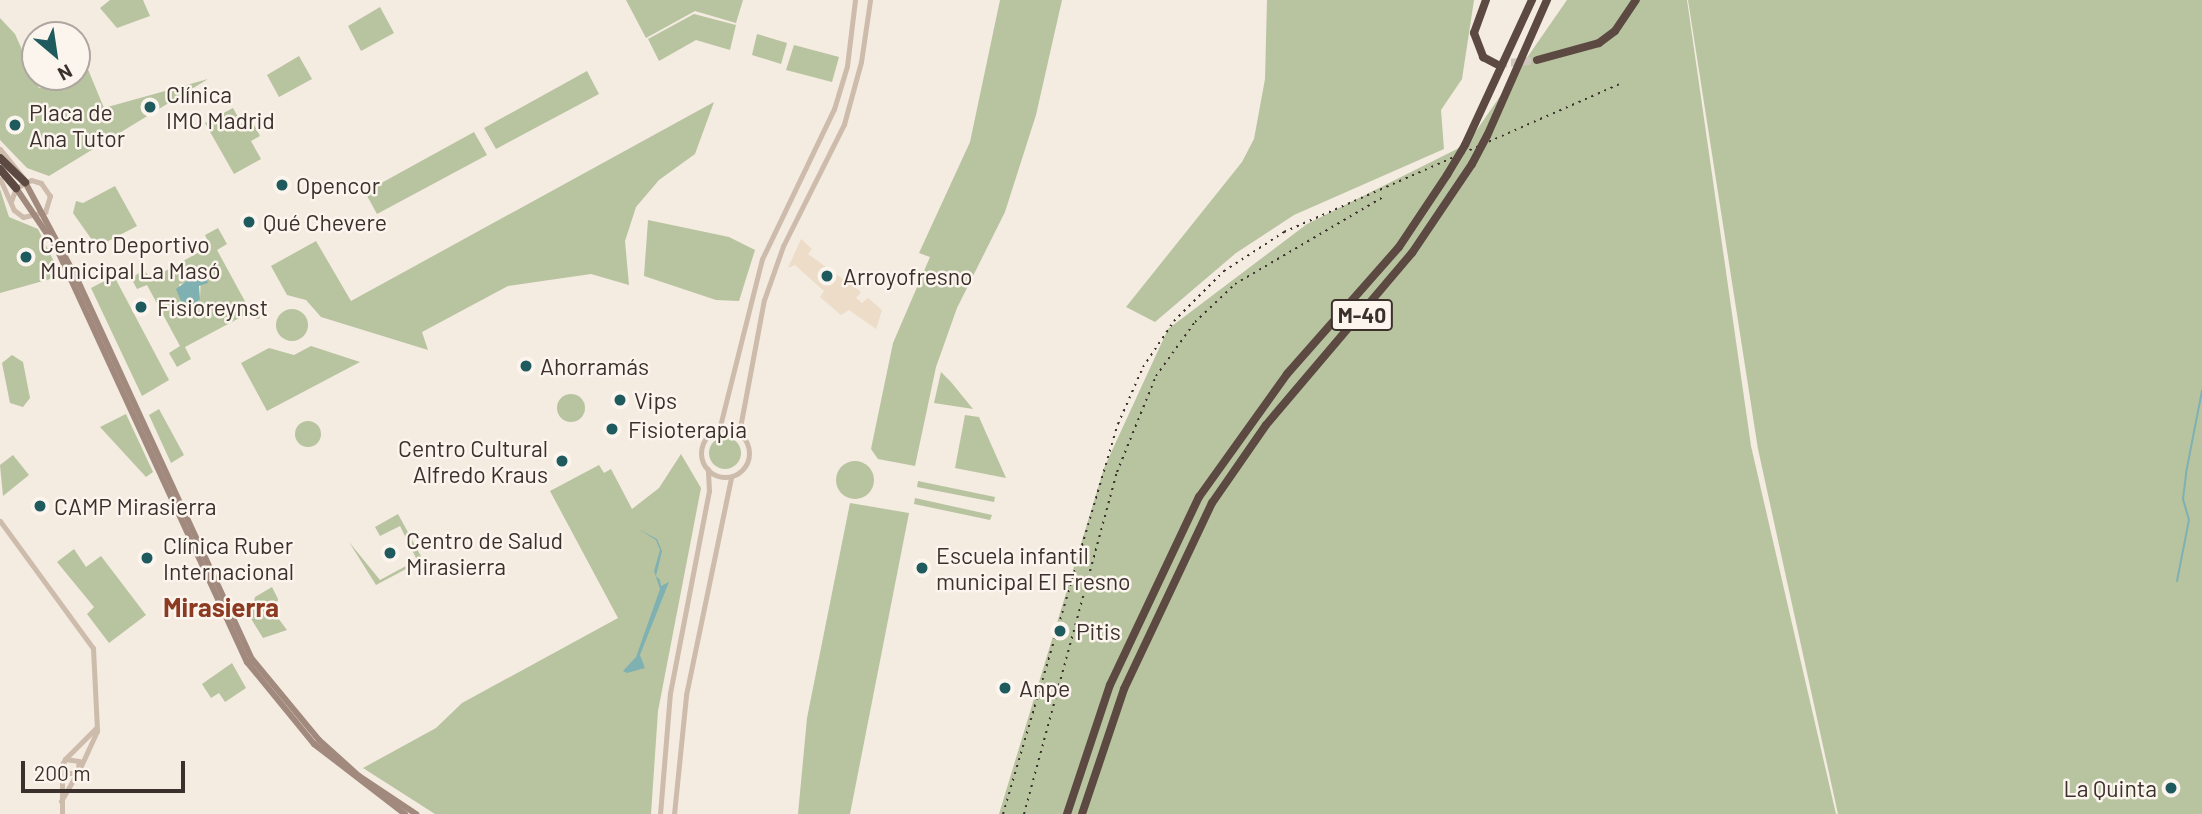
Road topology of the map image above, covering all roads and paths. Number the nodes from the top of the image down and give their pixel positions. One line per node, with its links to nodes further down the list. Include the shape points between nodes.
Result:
1 (855, 0): 18 (street, via 847,65 834,109 762,259)
2 (870, 0): 19 (street, via 862,62 844,124 783,246 764,300)
3 (1486, 0): 8 (highway, via 1475,40 1483,57)
4 (1532, 0): 32 (highway, M-40, bridge, via 1447,175 1399,247 1287,374 1230,449 1172,545 1110,685)
5 (1548, 0): 33 (highway, M-40, bridge, via 1472,164 1404,264 1242,458 1186,552 1124,689)
6 (1636, 0): 7 (highway, via 1615,31 1599,43)
7 (1537, 60)
8 (1496, 64)
9 (0, 149): 13 (street)
10 (0, 158): 13 (highway)
11 (0, 169): 14 (highway)
12 (0, 179): 15 (street)
13 (25, 182): 14 (street); 16 (main road); 16 (street, via 34,180 47,189)
14 (16, 188): 15 (street); 17 (main road)
15 (11, 201): 17 (street, via 19,215)
16 (44, 212): 17 (street); 29 (main road, via 252,659 318,740 359,776)
17 (37, 217): 28 (main road, via 247,662 314,744)
18 (719, 430): 19 (street); 20 (street, via 703,445)
19 (739, 433): 21 (street, via 749,458)
20 (708, 470): 21 (street); 30 (street, via 709,491 670,694)
21 (731, 477): 31 (street, via 686,695)
22 (0, 521): 23 (street, via 88,635 97,664)
23 (97, 725): 24 (street); 25 (street)
24 (64, 761): 25 (street, via 75,758); 25 (street, via 66,774); 26 (street)
25 (79, 770): 26 (street)
26 (60, 804): 27 (street)
27 (62, 814)
28 (405, 814)
29 (416, 814)
30 (660, 814)
31 (674, 814)
32 (1067, 814)
33 (1082, 814)

